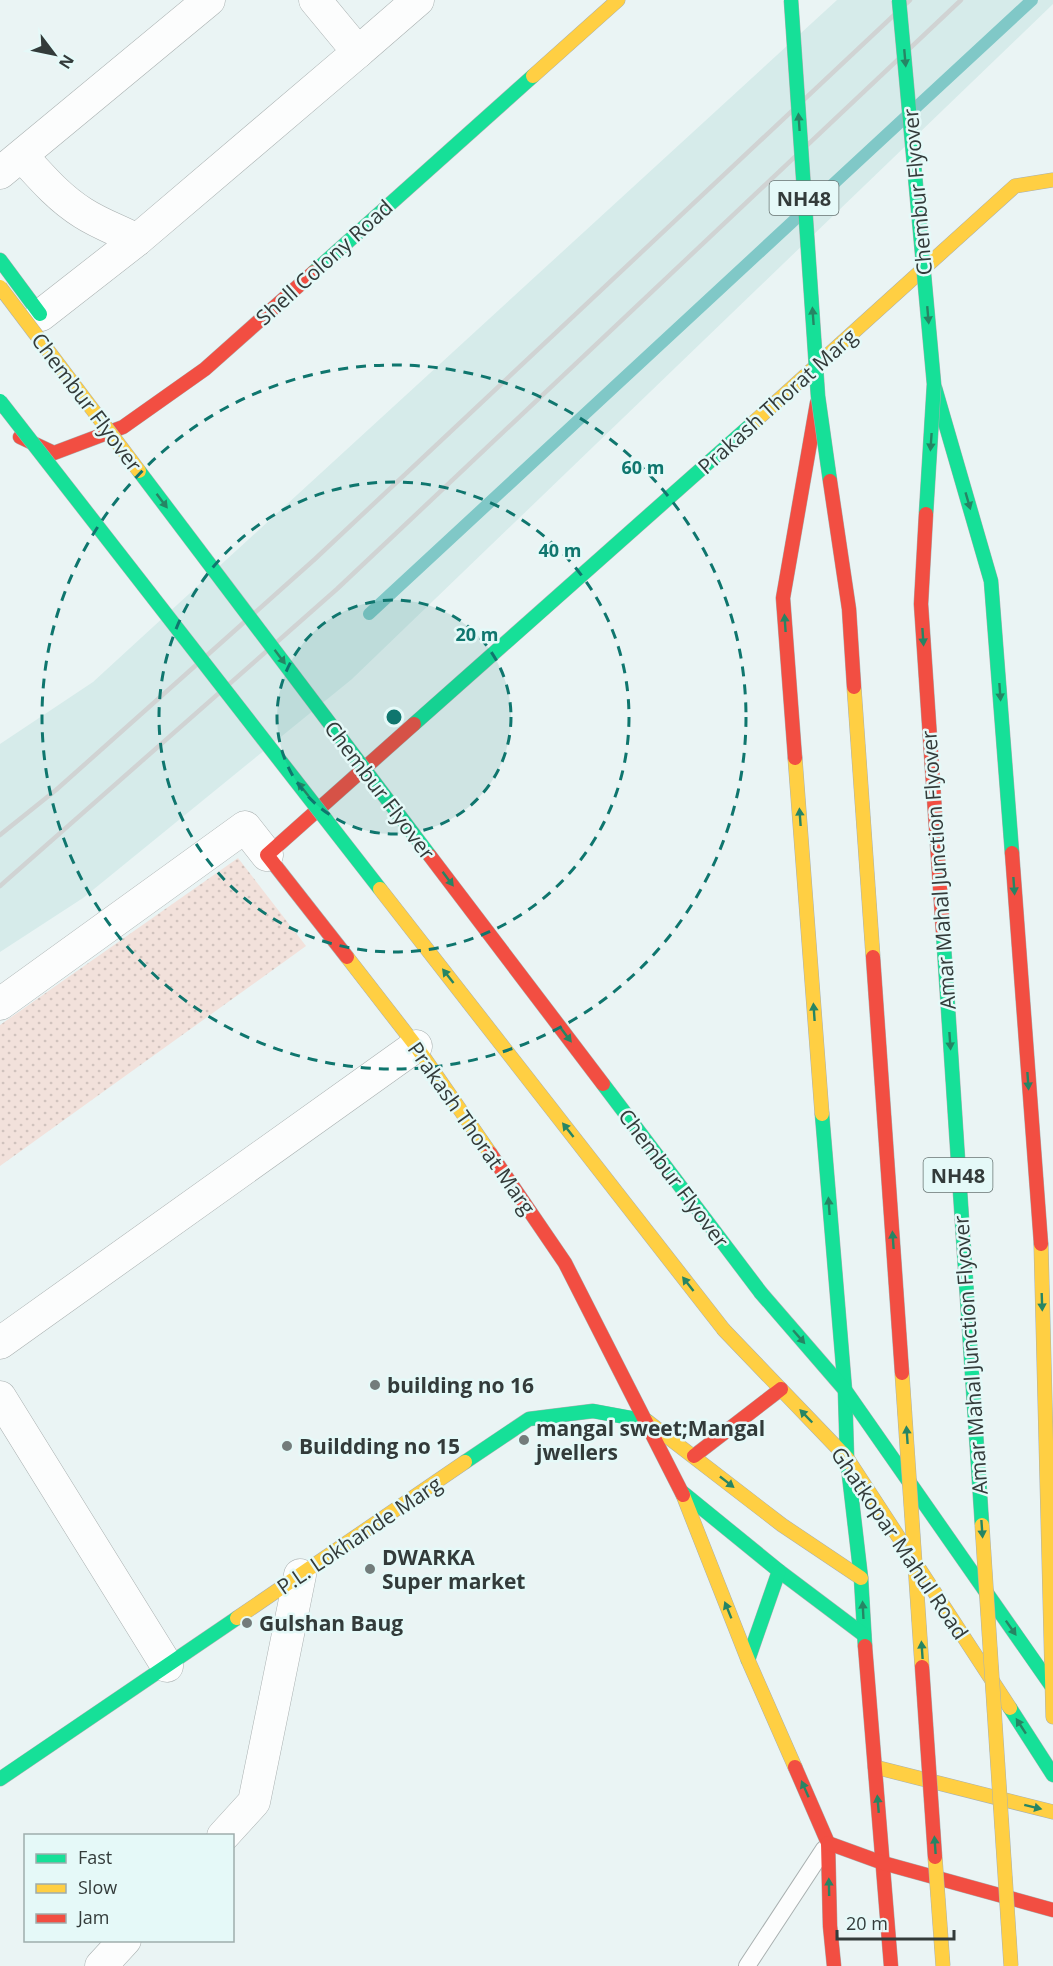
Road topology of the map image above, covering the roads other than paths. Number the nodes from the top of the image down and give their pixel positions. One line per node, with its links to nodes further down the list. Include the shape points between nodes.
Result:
1 (209, 0): 8 (street)
2 (315, 0): 7 (street)
3 (418, 0): 7 (street)
4 (618, 0): 19 (main road, Shell Colony Road, via 205,369)
5 (791, 0): 15 (main road, NH48, one-way to 5, bridge)
6 (899, 0): 14 (main road, Chembur Flyover / NH48, one-way to 14, bridge)
7 (358, 52): 10 (street)
8 (11, 164): 10 (street, via 84,214)
9 (1053, 180): 20 (main road, Prakash Thorat Marg, via 1015,186)
10 (137, 240): 13 (street)
11 (0, 260): 13 (main road)
12 (0, 287): 23 (main road, Chembur Flyover, one-way to 23, bridge)
13 (44, 319)
14 (934, 384): 38 (main road, one-way to 38, via 991,581 1041,1244); 54 (main road, Amar Mahal Junction Flyover / NH48, one-way to 54, bridge, via 921,604)
15 (818, 396): 26 (main road, one-way to 15, via 783,598); 53 (main road, NH48, one-way to 15, bridge, via 849,609)
16 (0, 401): 25 (main road, Ghatkopar Mahul Road, one-way to 16, bridge, via 724,1330)
17 (109, 408): 19 (main road)
18 (0, 427): 19 (main road, Shell Colony Road, via 54,453)
19 (123, 427)
20 (267, 855): 21 (street, Prakash Thorat Marg, via 245,827); 22 (main road, Prakash Thorat Marg)
21 (0, 1004)
22 (416, 1046): 24 (street); 28 (main road, Prakash Thorat Marg, via 565,1263)
23 (761, 1293): 26 (main road, Ghatkopar Mahul Road, one-way to 26)
24 (0, 1343)
25 (781, 1389): 29 (main road); 30 (main road, Ghatkopar Mahul Road, one-way to 25)
26 (845, 1390): 30 (main road); 38 (main road, Ghatkopar Mahul Road, one-way to 38)
27 (0, 1397): 37 (street)
28 (647, 1421): 29 (main road); 31 (main road, Prakash Thorat Marg); 33 (main road, P.L. Lokhande Marg, via 593,1411 529,1419)
29 (694, 1456): 34 (main road, one-way to 34, via 782,1525)
30 (847, 1458): 34 (main road); 41 (main road, Ghatkopar Mahul Road, one-way to 30)
31 (682, 1492): 32 (main road); 36 (main road, Prakash Thorat Marg, one-way to 31)
32 (779, 1571): 35 (main road); 36 (main road)
33 (300, 1575): 37 (main road, P.L. Lokhande Marg); 44 (street, via 254,1802)
34 (861, 1578): 35 (main road, one-way to 34)
35 (864, 1635): 40 (main road)
36 (748, 1660): 45 (main road, Prakash Thorat Marg, one-way to 36)
37 (167, 1666): 42 (main road, P.L. Lokhande Marg)
38 (1053, 1687): 39 (main road)
39 (1053, 1717)
40 (875, 1767): 43 (main road, one-way to 43); 46 (main road, one-way to 40)
41 (1053, 1775)
42 (0, 1779)
43 (1053, 1812)
44 (225, 1834)
45 (828, 1843): 46 (main road); 50 (lane); 51 (main road, one-way to 45)
46 (883, 1863): 47 (main road); 52 (main road)
47 (1053, 1910)
48 (124, 1942): 49 (street)
49 (101, 1966)
50 (747, 1966)
51 (834, 1966)
52 (891, 1966)
53 (944, 1966)
54 (1011, 1966)

